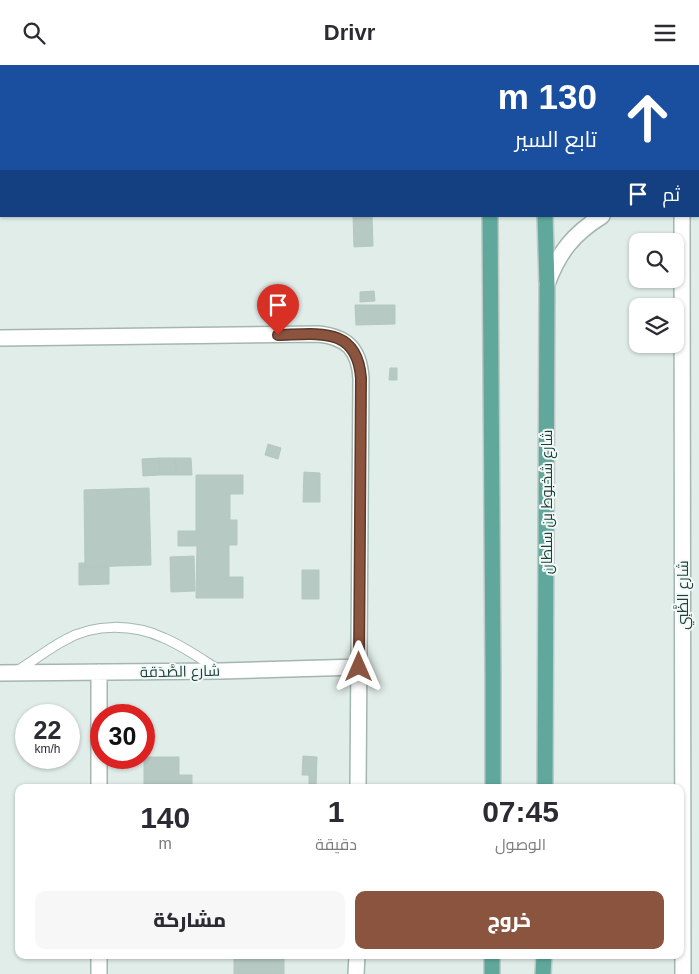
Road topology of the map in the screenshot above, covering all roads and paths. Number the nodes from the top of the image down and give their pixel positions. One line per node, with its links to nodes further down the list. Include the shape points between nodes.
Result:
1 (490, 217): 13 (main road)
2 (545, 217): 5 (main road, شارع شخبوط بن سلطان)
3 (601, 217): 5 (street, via 563,251)
4 (682, 217): 15 (street, شارع الظَّبِي)
5 (547, 285): 14 (main road, شارع شخبوط بن سلطان)
6 (0, 338): 7 (street, via 318,334 344,341 360,364)
7 (359, 667): 8 (street, شارع الصَّدَقة); 12 (street)
8 (221, 671): 9 (street, شارع الصَّدَقة); 10 (lane, via 166,638 126,627 85,631)
9 (99, 672): 10 (street, شارع الصَّدَقة); 11 (street)
10 (7, 673)
11 (99, 784)
12 (358, 784)
13 (493, 784)
14 (545, 784)
15 (683, 784)
16 (99, 959): 21 (street)
17 (357, 959): 22 (street)
18 (492, 959): 23 (main road)
19 (544, 959): 24 (main road)
20 (683, 959): 25 (street, شارع الظَّبِي)
21 (99, 974)
22 (356, 974)
23 (492, 974)
24 (544, 974)
25 (683, 974)

